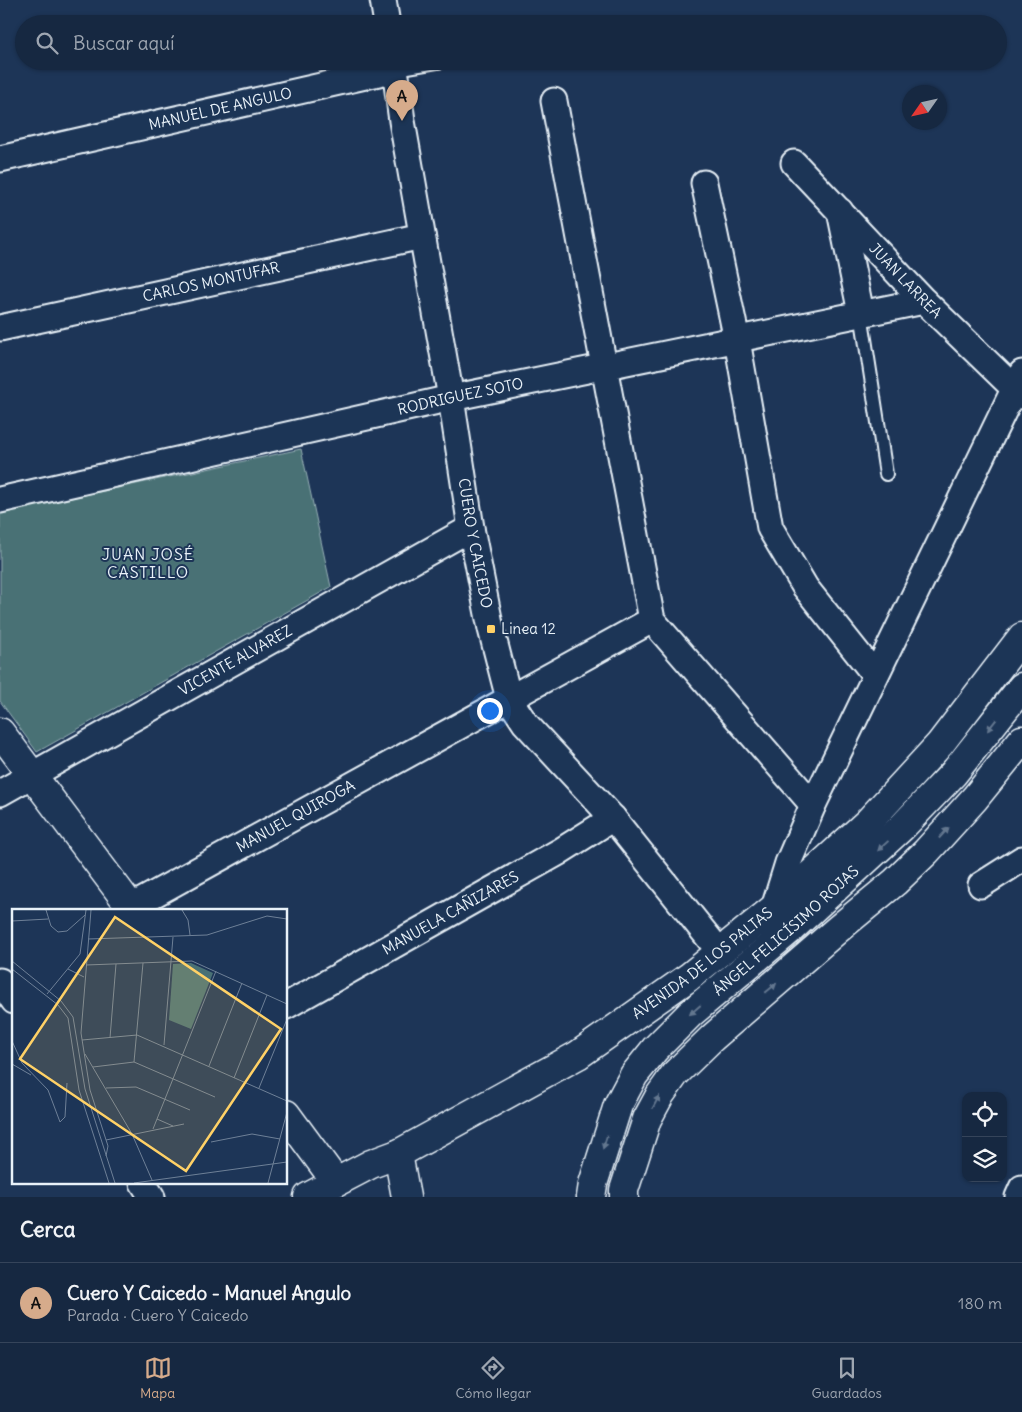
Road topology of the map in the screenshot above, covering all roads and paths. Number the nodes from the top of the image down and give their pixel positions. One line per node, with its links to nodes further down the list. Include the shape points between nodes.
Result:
1 (383, 0): 2 (street)
2 (386, 15)
3 (374, 70): 6 (street, MANUEL DE ANGULO)
4 (396, 70): 10 (street, CUERO Y CAICEDO)
5 (554, 101): 15 (street)
6 (0, 159)
7 (794, 163): 9 (street, JUAN LARREA)
8 (704, 184): 14 (street)
9 (840, 211): 11 (street, JUAN LARREA); 12 (street)
10 (422, 236): 13 (street, CARLOS MONTUFAR); 17 (street, CUERO Y CAICEDO)
11 (924, 301): 12 (street, RODRIGUEZ SOTO); 16 (street, JUAN LARREA)
12 (861, 313): 14 (street, RODRIGUEZ SOTO); 18 (lane)
13 (0, 328)
14 (736, 340): 15 (street, RODRIGUEZ SOTO); 23 (street, via 770,528 805,587)
15 (605, 367): 17 (street, RODRIGUEZ SOTO); 21 (street)
16 (1019, 386): 23 (street)
17 (451, 398): 19 (street, RODRIGUEZ SOTO); 20 (street, CUERO Y CAICEDO)
18 (886, 474)
19 (0, 500)
20 (471, 528): 25 (street, CUERO Y CAICEDO); 28 (street, VICENTE ALVAREZ)
21 (652, 620): 25 (street); 30 (street)
22 (1022, 637): 34 (main road, AVENIDA DE LOS PALTAS, via 934,751 869,821)
23 (875, 675): 30 (street)
24 (1022, 687): 36 (main road, ÁNGEL FELICÍSIMO ROJAS, one-way to 36, via 953,774 902,827)
25 (509, 699): 31 (street, CUERO Y CAICEDO, via 525,723); 35 (street, MANUEL QUIROGA)
26 (0, 732): 28 (main road)
27 (1022, 740): 38 (main road, one-way to 27, via 926,852 976,798)
28 (32, 775): 29 (street, VICENTE ALVAREZ); 35 (main road)
29 (0, 793)
30 (813, 805): 34 (street, via 788,863)
31 (613, 818): 37 (street, CUERO Y CAICEDO); 41 (street, MANUELA CAÑIZARES, via 559,852)
32 (1022, 859): 33 (street)
33 (981, 885)
34 (774, 908): 37 (main road, AVENIDA DE LOS PALTAS)
35 (133, 909)
36 (792, 928): 38 (main road); 50 (main road, ÁNGEL FELICÍSIMO ROJAS, one-way to 50, via 690,1014 634,1075 618,1105)
37 (720, 952): 43 (main road, AVENIDA DE LOS PALTAS, via 578,1055)
38 (813, 952): 51 (main road, one-way to 38, via 647,1120 675,1074)
39 (0, 981): 40 (street)
40 (12, 998)
41 (288, 1005)
42 (288, 1117): 44 (main road)
43 (398, 1154): 44 (main road, AVENIDA DE LOS PALTAS); 49 (main road)
44 (336, 1182): 48 (main road, AVENIDA DE LOS PALTAS)
45 (143, 1184): 47 (street)
46 (1022, 1188): 52 (street)
47 (152, 1197)
48 (308, 1197)
49 (406, 1197)
50 (591, 1197)
51 (624, 1197)
52 (1018, 1197)

